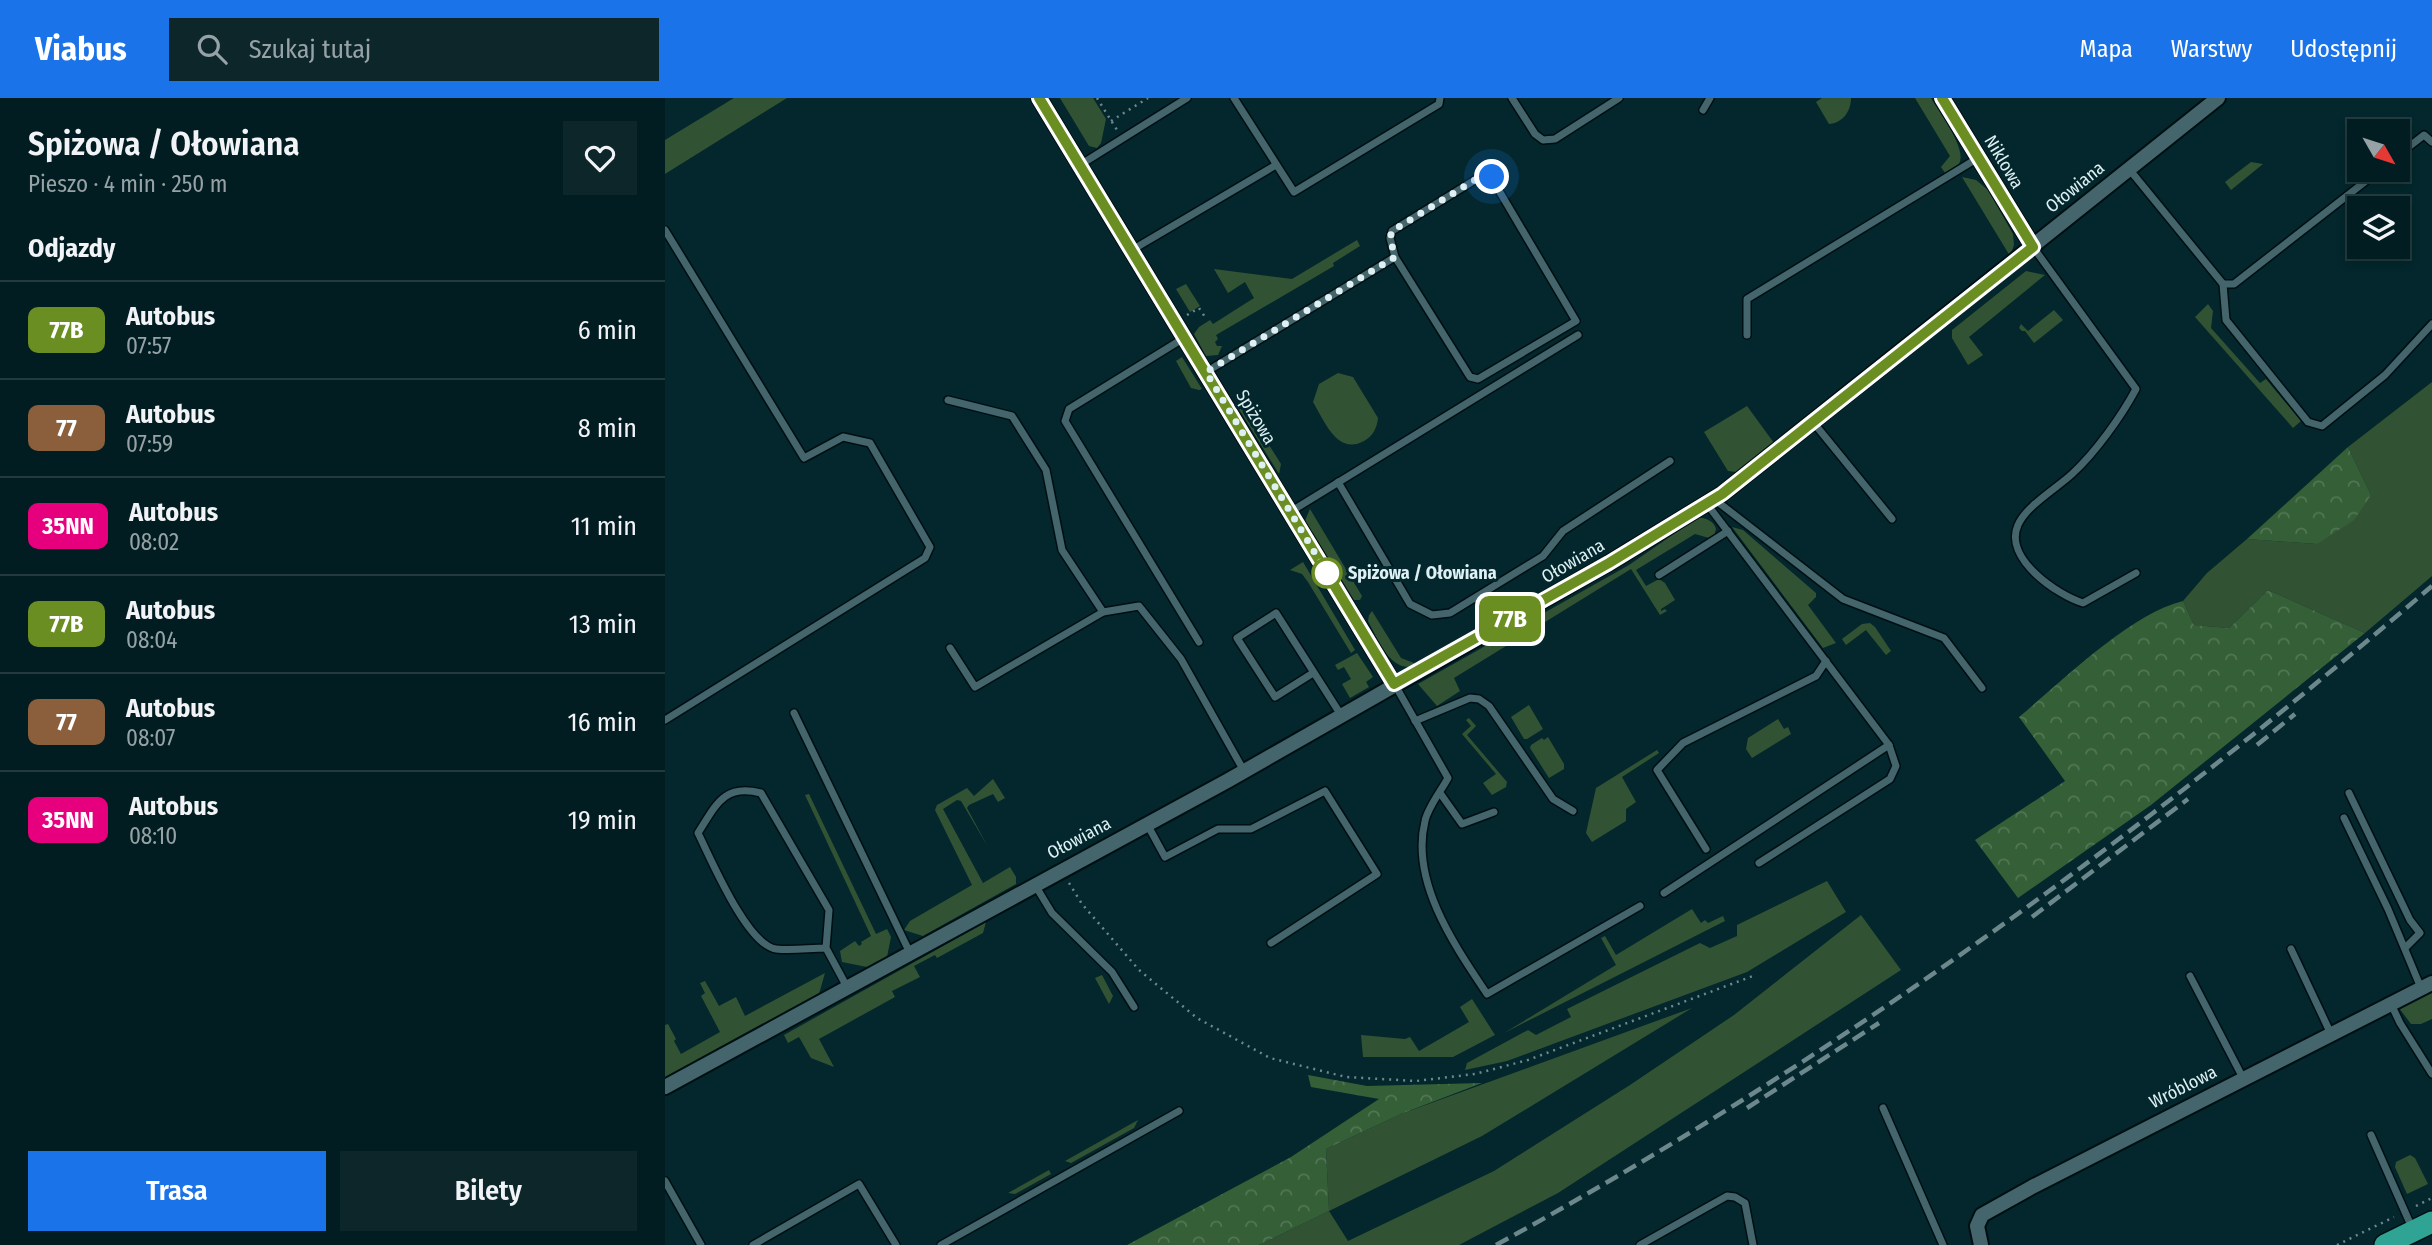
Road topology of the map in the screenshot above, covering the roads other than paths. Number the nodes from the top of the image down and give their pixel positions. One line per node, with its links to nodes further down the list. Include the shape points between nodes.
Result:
1 (1039, 98): 15 (street, Spiżowa)
2 (1187, 98): 15 (lane)
3 (1234, 98): 14 (lane)
4 (1440, 98): 14 (lane, via 1439,104 1294,192)
5 (1512, 98): 6 (lane, via 1543,140 1555,139)
6 (1619, 98)
7 (1710, 98): 10 (lane)
8 (1942, 98): 13 (street, Niklowa)
9 (2218, 98): 16 (street, Ołowiana)
10 (1703, 110)
11 (2432, 142): 12 (lane, via 2424,135)
12 (2410, 146)
13 (1978, 158): 19 (street, Niklowa); 25 (lane, via 1747,299)
14 (1276, 165): 20 (lane)
15 (1080, 166): 20 (street, Spiżowa)
16 (2129, 168): 19 (street, Ołowiana); 22 (lane)
17 (2365, 182): 22 (lane, via 2234,284)
18 (665, 230): 47 (lane, via 804,458 843,437 870,443 930,547 925,558)
19 (2033, 247): 29 (street, Ołowiana); 36 (lane, via 2136,389 2074,473 2017,526 2017,544 2030,569 2052,589 2083,603)
20 (1132, 250): 26 (street, Spiżowa)
21 (1395, 257): 21 (lane, via 1470,377 1478,379 1576,321 1492,177 1483,175 1392,231); 27 (lane)
22 (2223, 284): 23 (lane, via 2226,320 2308,422 2322,426 2385,376)
23 (2432, 324)
24 (1578, 335): 31 (lane)
25 (1747, 335)
26 (1185, 338): 27 (street, Spiżowa); 39 (lane, via 1069,409 1065,421)
27 (1206, 372): 33 (street, Spiżowa)
28 (948, 400): 38 (lane, via 1012,416 1045,470 1062,550)
29 (1812, 422): 32 (street, Ołowiana); 34 (lane)
30 (1670, 461): 31 (lane, via 1563,531 1543,556 1450,613 1432,615 1411,604)
31 (1338, 482): 33 (lane)
32 (1710, 501): 35 (lane); 43 (street, Ołowiana); 44 (lane, via 1843,599 1944,638)
33 (1290, 512): 43 (street, Spiżowa)
34 (1892, 519)
35 (1728, 531): 37 (lane); 41 (lane)
36 (2136, 573)
37 (1659, 575)
38 (1103, 612): 40 (lane, via 975,687); 50 (lane, via 1139,606 1181,659)
39 (1199, 642)
40 (950, 648)
41 (1826, 661): 49 (lane); 57 (lane, via 1816,676 1683,743 1657,770)
42 (1314, 673): 42 (lane, via 1276,613 1237,638 1275,697); 46 (lane)
43 (1394, 684): 46 (street, Ołowiana); 48 (lane)
44 (1982, 688)
45 (794, 713): 66 (lane)
46 (1341, 715): 50 (street, Ołowiana)
47 (665, 720)
48 (1415, 721): 51 (lane, via 1448,778); 53 (lane, via 1470,698 1479,699 1489,706 1553,799)
49 (1889, 745): 58 (lane, via 1896,766 1890,779); 60 (lane)
50 (1244, 771): 56 (street, Ołowiana)
51 (1440, 793): 54 (lane, via 1462,824); 61 (lane, via 1425,820 1422,869 1449,937 1487,994)
52 (2349, 793): 64 (lane, via 2420,933)
53 (1573, 811)
54 (1494, 812)
55 (2344, 818): 64 (lane)
56 (1147, 824): 59 (street, Ołowiana); 62 (lane, via 1165,857 1218,829 1251,829 1325,791 1377,874)
57 (1706, 849)
58 (1759, 863)
59 (1035, 884): 66 (street, Ołowiana); 71 (lane, via 1052,913 1112,972)
60 (1664, 893)
61 (1640, 906)
62 (1271, 943)
63 (826, 948): 63 (lane, via 829,910 761,793 733,792 717,803 698,833 729,896 752,933 774,949); 69 (lane)
64 (2405, 948): 68 (lane)
65 (2291, 949): 72 (lane)
66 (910, 953): 69 (street, Ołowiana)
67 (2190, 976): 74 (lane)
68 (2427, 986): 70 (street, Wróblowa)
69 (847, 987): 75 (street, Ołowiana)
70 (2391, 1004): 72 (street, Wróblowa); 73 (lane)
71 (1134, 1007)
72 (2331, 1034): 74 (street, Wróblowa)
73 (2432, 1074)
74 (2243, 1078): 88 (street, Wróblowa, via 1982,1215 1977,1226)
75 (665, 1087)
76 (1883, 1108): 87 (lane)
77 (1179, 1111): 84 (lane)
78 (2371, 1135): 80 (lane)
79 (665, 1181): 81 (lane)
80 (2417, 1222): 89 (main road)
81 (701, 1245)
82 (753, 1245): 83 (lane, via 859,1184)
83 (895, 1245)
84 (941, 1245)
85 (1640, 1245): 86 (lane, via 1727,1196 1745,1203)
86 (1753, 1245)
87 (1943, 1245)
88 (1982, 1245)
89 (2385, 1245)

